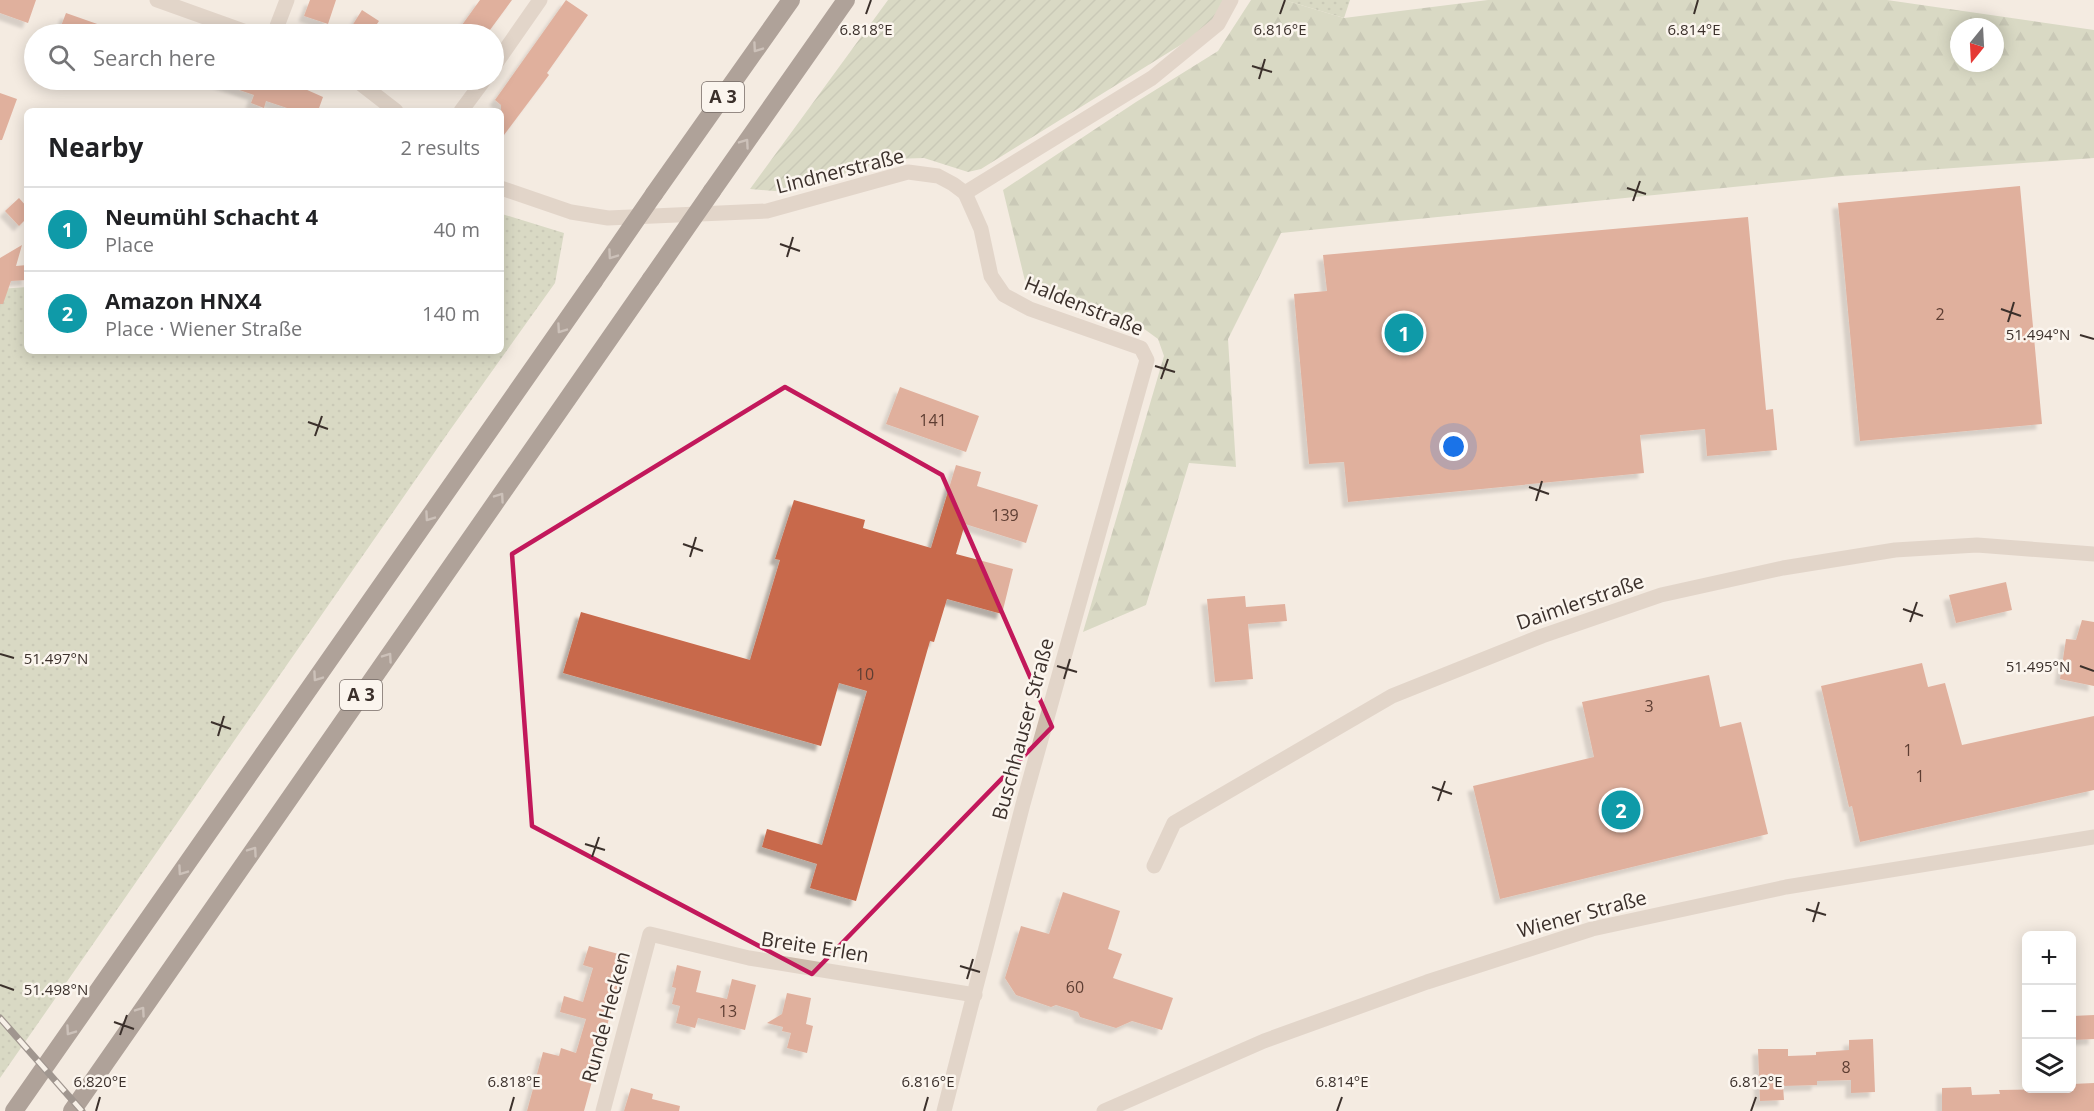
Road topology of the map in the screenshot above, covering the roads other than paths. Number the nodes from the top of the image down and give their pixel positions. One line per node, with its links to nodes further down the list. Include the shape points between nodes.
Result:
1 (158, 0): 7 (street)
2 (287, 0): 8 (street)
3 (540, 0): 9 (street)
4 (791, 0): 22 (highway, A 3, one-way to 22, bridge)
5 (846, 0): 23 (highway, A 3, one-way to 5, bridge)
6 (1232, 0): 15 (street, via 1218,24 1152,78)
7 (224, 24)
8 (278, 24)
9 (504, 52)
10 (369, 90): 12 (street)
11 (477, 90): 13 (street)
12 (392, 108)
13 (463, 108)
14 (504, 189): 15 (street, Lindnerstraße, via 571,212 608,218 767,211 908,172 938,176)
15 (965, 193): 16 (street, Haldenstraße, via 981,229 991,276 1004,295 1030,309 1141,348)
16 (1147, 360): 21 (street, Buschhauser Straße, via 1023,804)
17 (2092, 555): 19 (street, Daimlerstraße, via 1977,545 1895,550 1784,568 1651,599 1542,636 1392,696 1174,823)
18 (2094, 837): 26 (street, Wiener Straße, via 1786,887 1592,929 1427,982 1264,1041)
19 (1154, 866)
20 (650, 934): 21 (street, Breite Erlen, via 749,958); 24 (street, Runde Hecken)
21 (975, 995): 25 (street, Buschhauser Straße)
22 (14, 1111)
23 (72, 1111)
24 (603, 1111)
25 (944, 1111)
26 (1104, 1111)

